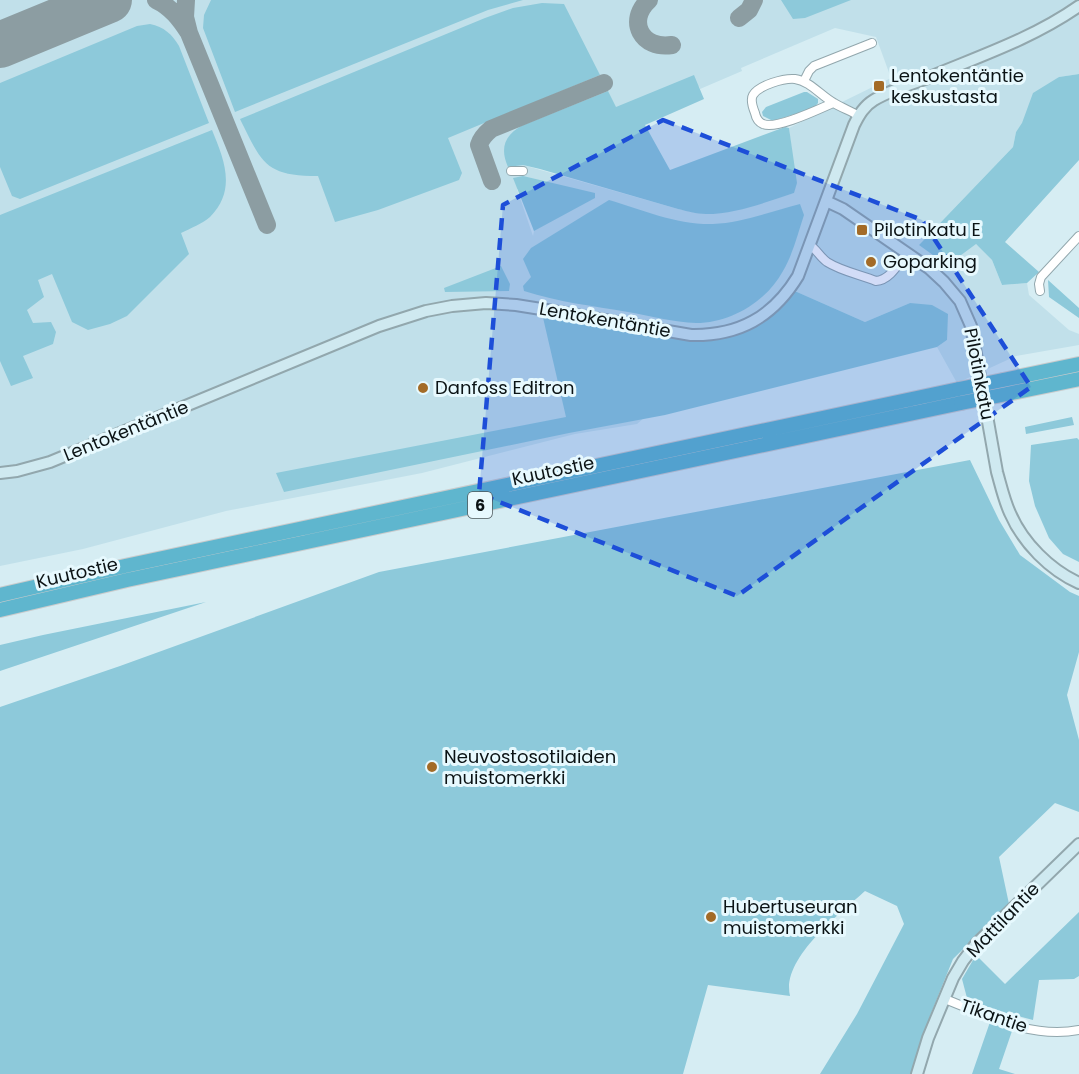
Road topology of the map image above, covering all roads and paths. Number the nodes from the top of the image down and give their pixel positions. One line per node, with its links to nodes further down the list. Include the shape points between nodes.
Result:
1 (1079, 6): 5 (street, Lentokentäntie, via 1032,34 874,100)
2 (872, 43): 3 (street, via 814,66)
3 (804, 81): 4 (street); 4 (street, via 783,79 753,94 758,120 769,125)
4 (833, 103): 5 (street)
5 (859, 116): 8 (street, Lentokentäntie)
6 (511, 171): 7 (street)
7 (523, 171)
8 (826, 201): 10 (street, Lentokentäntie); 11 (street, Pilotinkatu, via 843,208)
9 (1077, 241): 12 (street, via 1041,277)
10 (810, 245): 11 (street, via 832,265 876,281 886,278); 15 (street, Lentokentäntie, via 798,276 774,307 758,320 724,333 691,335 516,305 452,306 379,326 50,462)
11 (907, 253): 16 (street, Pilotinkatu, via 944,282 960,301 971,326 998,472 1010,514 1047,563)
12 (1040, 291)
13 (1079, 364): 17 (highway, Kuutostie / 6, bridge)
14 (1079, 379): 18 (highway, Kuutostie / 6, bridge)
15 (0, 473)
16 (1079, 583)
17 (0, 595)
18 (0, 610)
19 (1079, 844): 20 (street, Mattilantie, via 976,944 953,978)
20 (945, 999): 21 (street, Tikantie, via 1024,1029 1065,1033); 22 (street, Mattilantie)
21 (1079, 1030)
22 (916, 1074)

